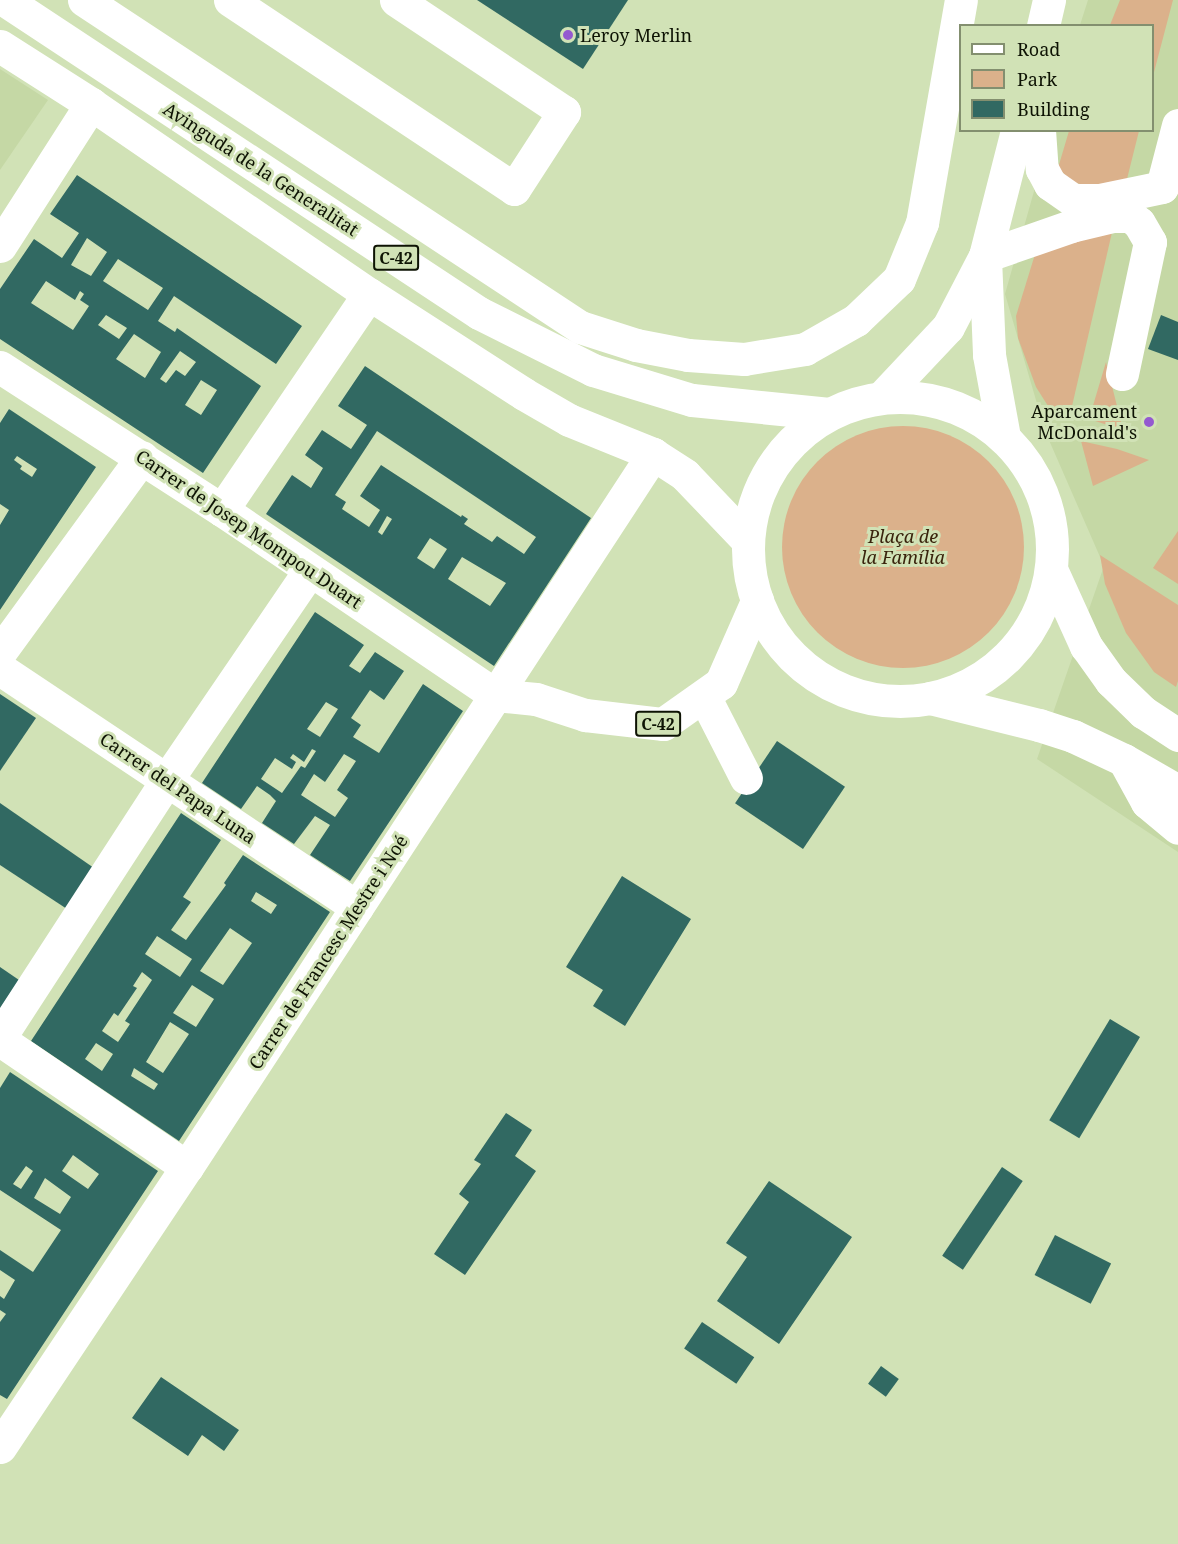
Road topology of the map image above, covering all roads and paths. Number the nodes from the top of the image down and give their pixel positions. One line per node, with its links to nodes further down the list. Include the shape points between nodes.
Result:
1 (4, 0): 21 (street, Avinguda de la Generalitat / C-42, via 480,313 593,370 692,400)
2 (230, 0): 3 (street, via 514,189 564,112)
3 (396, 0)
4 (961, 0): 6 (street, via 922,223 899,279 856,320 805,349 744,359 688,355 636,345 580,327)
5 (1049, 0): 7 (street)
6 (90, 2)
7 (1043, 24)
8 (0, 46): 9 (street, C-42)
9 (91, 104): 15 (street); 17 (street, C-42)
10 (1178, 125): 13 (street)
11 (1016, 132): 16 (street)
12 (1039, 132): 13 (street, via 1042,169 1050,184 1073,200 1100,200)
13 (1170, 186): 14 (street)
14 (1150, 242): 16 (street, via 1130,216 1113,216); 19 (street)
15 (0, 246)
16 (985, 256): 20 (street, via 948,327); 22 (street, via 989,355)
17 (369, 294): 23 (street, C-42, via 569,420); 25 (street)
18 (0, 367): 24 (street, Carrer de Josep Mompou Duart)
19 (1122, 374)
20 (882, 397): 21 (street, C-42); 22 (street, C-42, via 926,398 947,404 968,412)
21 (829, 414): 26 (street, C-42, via 807,428 772,467 759,490)
22 (1004, 437): 27 (street, C-42, via 1030,469 1047,507)
23 (652, 454): 26 (street, C-42, via 685,475); 32 (street, Carrer de Francesc Mestre i Noé)
24 (142, 458): 25 (street, Carrer de Josep Mompou Duart); 30 (street)
25 (222, 510): 28 (street, Carrer de Josep Mompou Duart)
26 (747, 541): 29 (street, C-42)
27 (1051, 568): 34 (street, C-42, via 1038,613 1012,653 974,681); 35 (street, C-42, via 1086,646 1111,681 1143,712)
28 (310, 570): 32 (street, Carrer de Josep Mompou Duart); 38 (street)
29 (757, 601): 33 (street, C-42, via 721,683); 34 (street, C-42, via 765,621 791,656 825,682 866,698)
30 (0, 652)
31 (0, 669): 38 (street, Carrer del Papa Luna)
32 (495, 695): 33 (street, C-42, via 536,699 585,716 663,724); 41 (street, Carrer de Francesc Mestre i Noé)
33 (704, 696): 37 (street)
34 (930, 698): 36 (street, C-42, via 1040,725)
35 (1178, 735)
36 (1124, 760): 39 (street, C-42); 40 (street, via 1147,802)
37 (746, 777)
38 (166, 781): 41 (street, Carrer del Papa Luna); 42 (street)
39 (1178, 791)
40 (1178, 828)
41 (357, 907): 43 (street, Carrer de Francesc Mestre i Noé)
42 (0, 1039): 43 (street)
43 (187, 1167): 44 (street, Carrer de Francesc Mestre i Noé)
44 (4, 1432)

